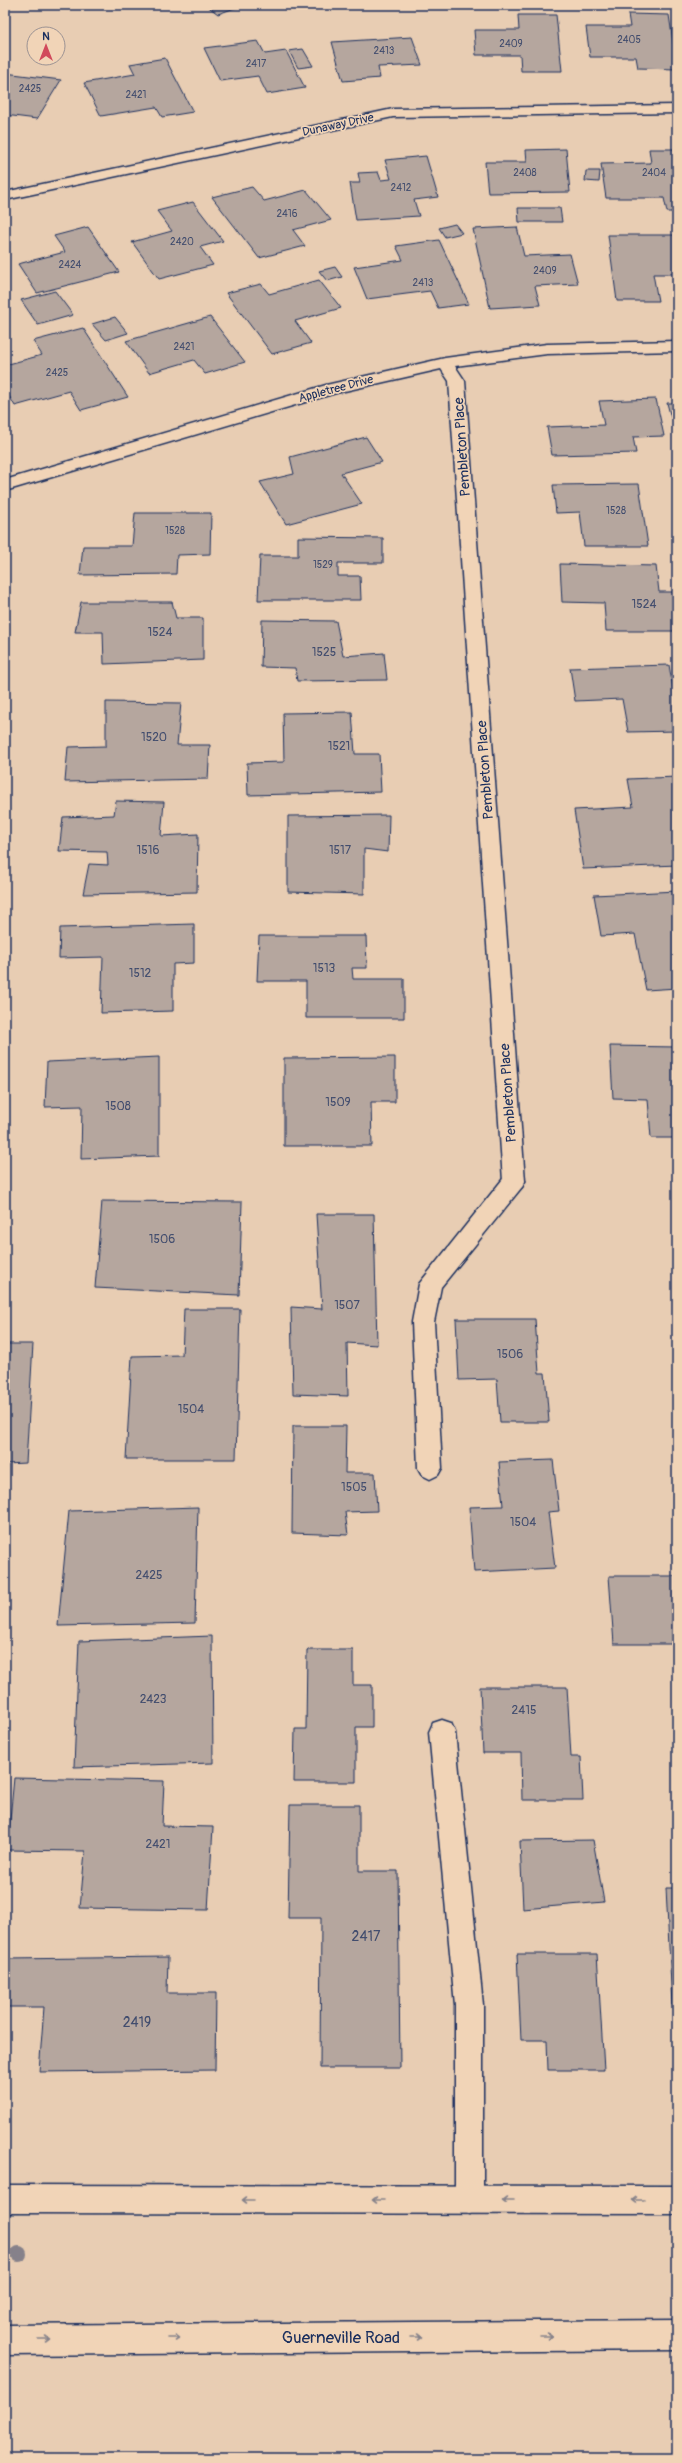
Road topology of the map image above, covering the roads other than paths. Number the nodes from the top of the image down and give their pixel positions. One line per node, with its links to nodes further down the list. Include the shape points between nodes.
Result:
1 (677, 109): 2 (street, Dunaway Drive, via 393,113)
2 (5, 196)
3 (677, 346): 4 (street, Appletree Drive, via 547,349)
4 (445, 363): 5 (street, Appletree Drive, via 332,389); 6 (street, Pembleton Place, via 457,381 514,1181 430,1284 423,1322)
5 (5, 486)
6 (430, 1468)
7 (442, 1732): 9 (street, via 469,2005)
8 (5, 2199): 9 (street, one-way to 8)
9 (468, 2200): 10 (street, one-way to 9)
10 (677, 2200)
11 (677, 2335): 12 (street, Guerneville Road, one-way to 11)
12 (5, 2340)

